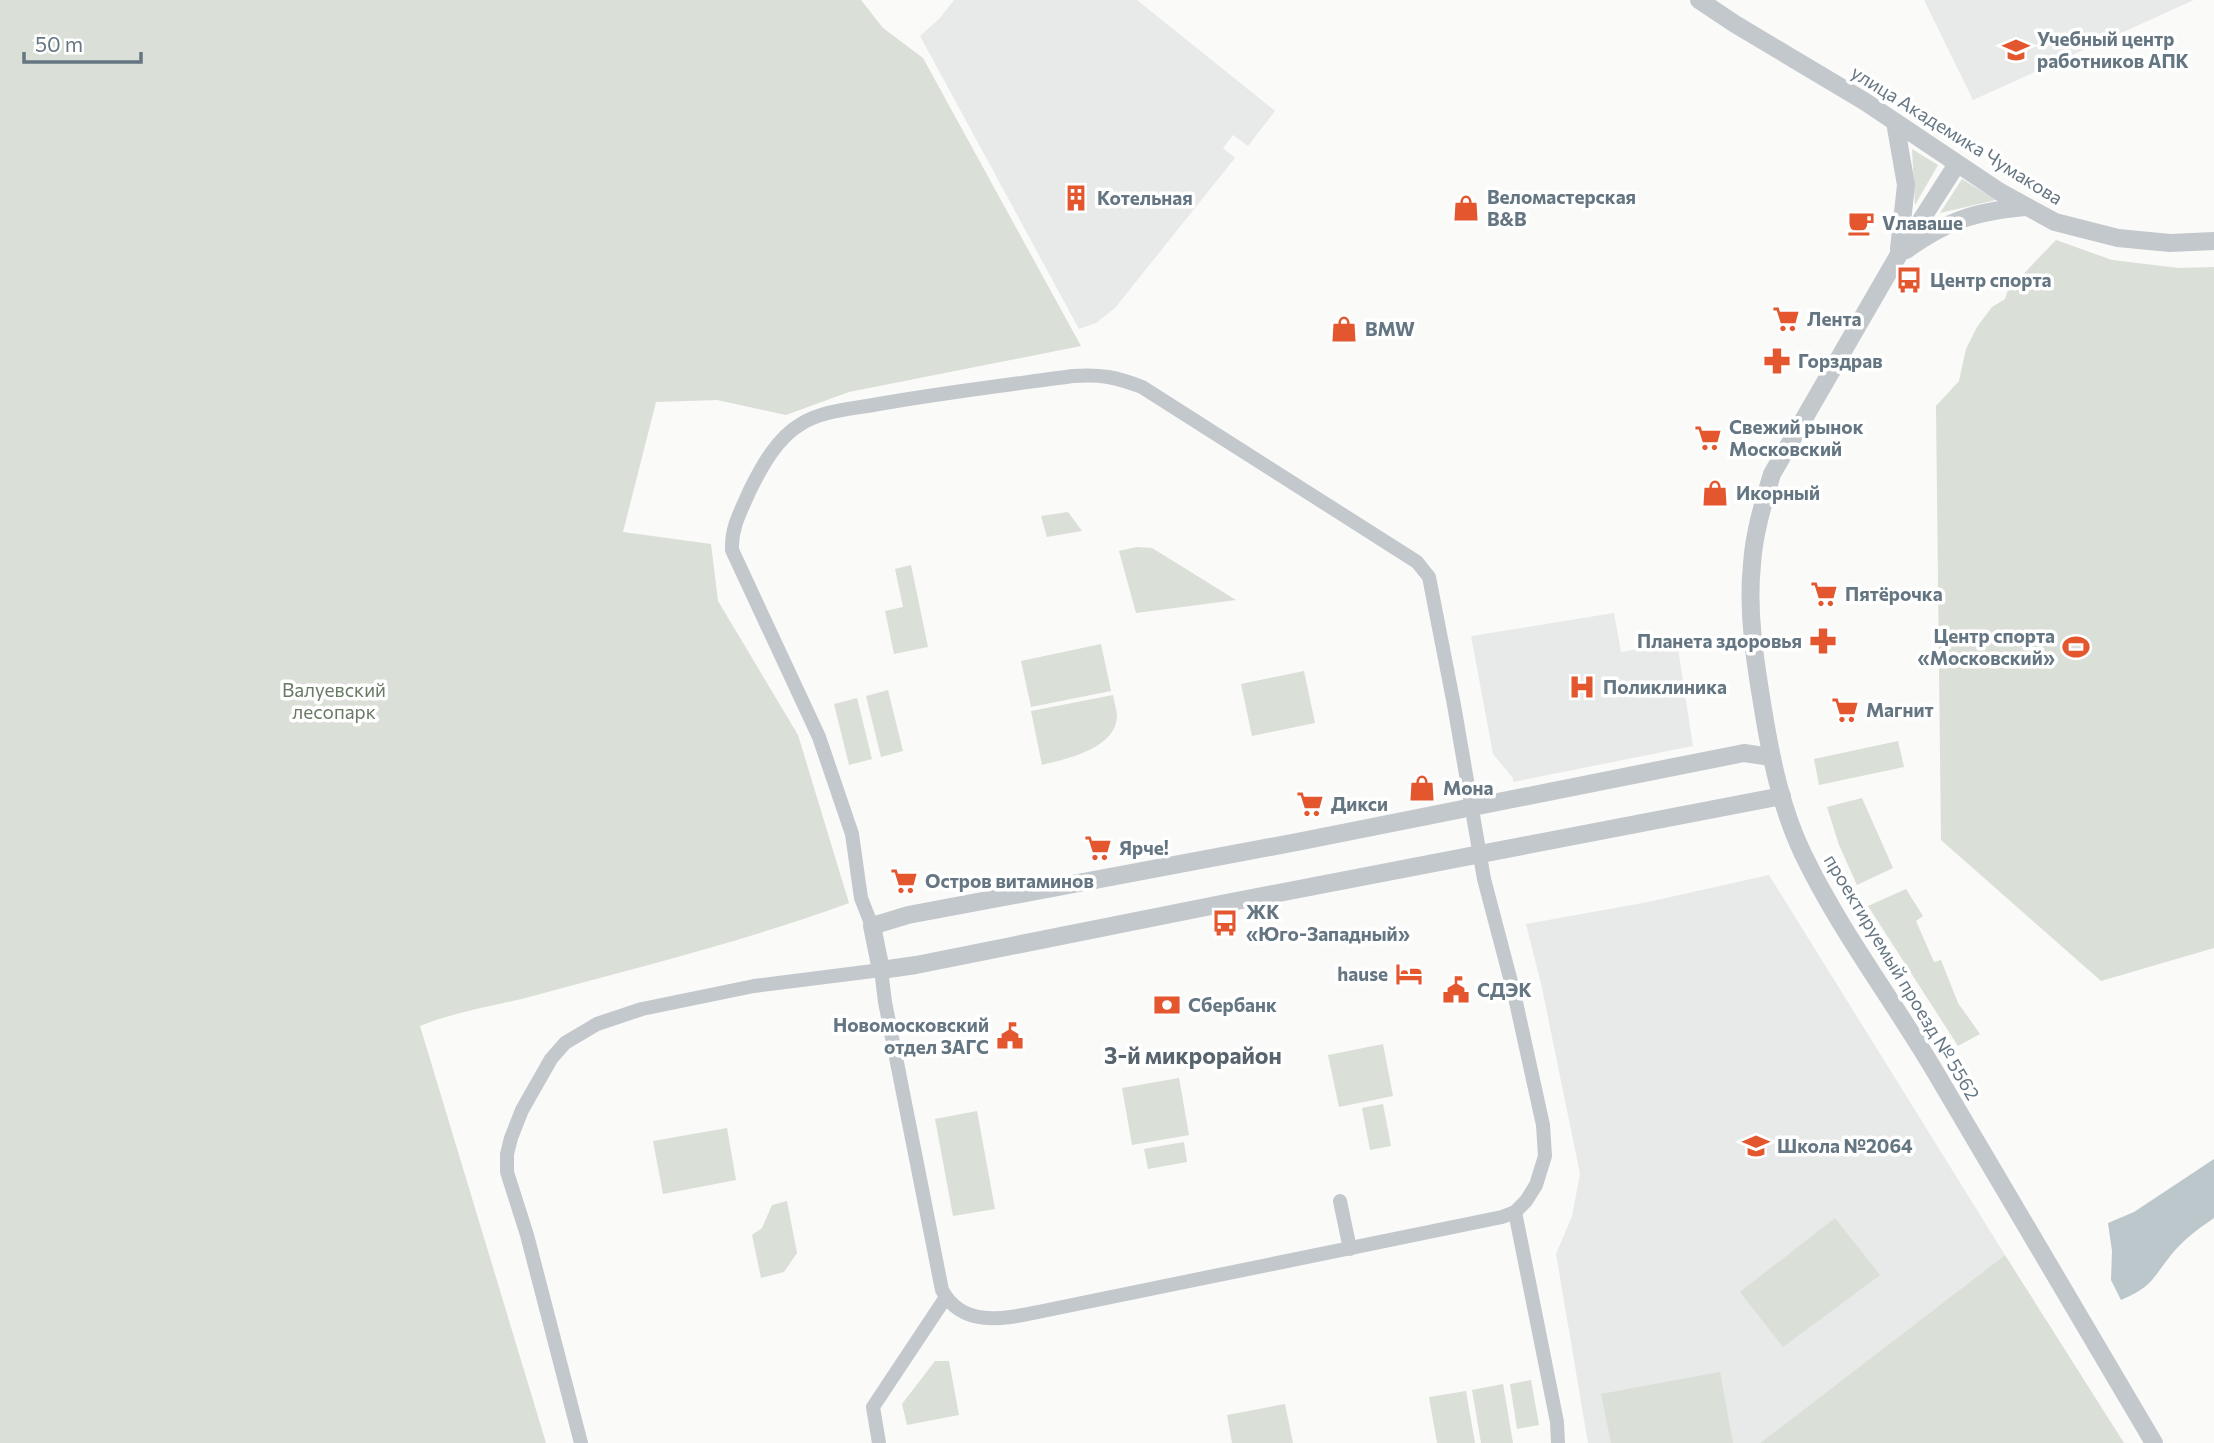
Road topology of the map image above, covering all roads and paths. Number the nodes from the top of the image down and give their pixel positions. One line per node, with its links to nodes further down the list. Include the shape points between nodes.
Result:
1 (1699, 0): 2 (street, улица Академика Чумакова)
2 (1895, 122): 3 (street, улица Академика Чумакова); 6 (street, via 1906,185)
3 (1957, 164): 4 (street, улица Академика Чумакова); 6 (street, проектируемый проезд № 5562)
4 (2025, 207): 5 (street, улица Академика Чумакова, via 2055,222 2118,238); 6 (street, via 1954,221)
5 (2214, 241)
6 (1898, 256): 7 (street, проектируемый проезд № 5562, via 1772,474 1761,508 1750,607)
7 (1771, 757): 8 (street, проектируемый проезд № 5562); 9 (street, via 1744,752)
8 (1782, 796): 10 (street); 20 (street, проектируемый проезд № 5562, via 1816,879)
9 (1472, 806): 10 (street); 11 (street, via 908,915); 11 (street, via 1437,613 1429,578 1417,562 1163,399 1115,377 1099,375 840,411 798,426 768,457 734,524 732,550 819,737 852,834 861,898)
10 (1481, 854): 12 (street); 14 (street, via 1545,1145 1536,1185)
11 (872, 926): 12 (street)
12 (881, 970): 16 (street); 17 (street, via 788,981 642,1009 597,1024 565,1043 531,1084 511,1138 507,1172)
13 (1340, 1201): 15 (street)
14 (1515, 1212): 15 (street); 19 (street, via 1558,1422)
15 (1350, 1249): 16 (street, via 1003,1319 970,1315)
16 (946, 1297): 18 (street, via 873,1407)
17 (581, 1443)
18 (879, 1443)
19 (1558, 1443)
20 (2154, 1443)

